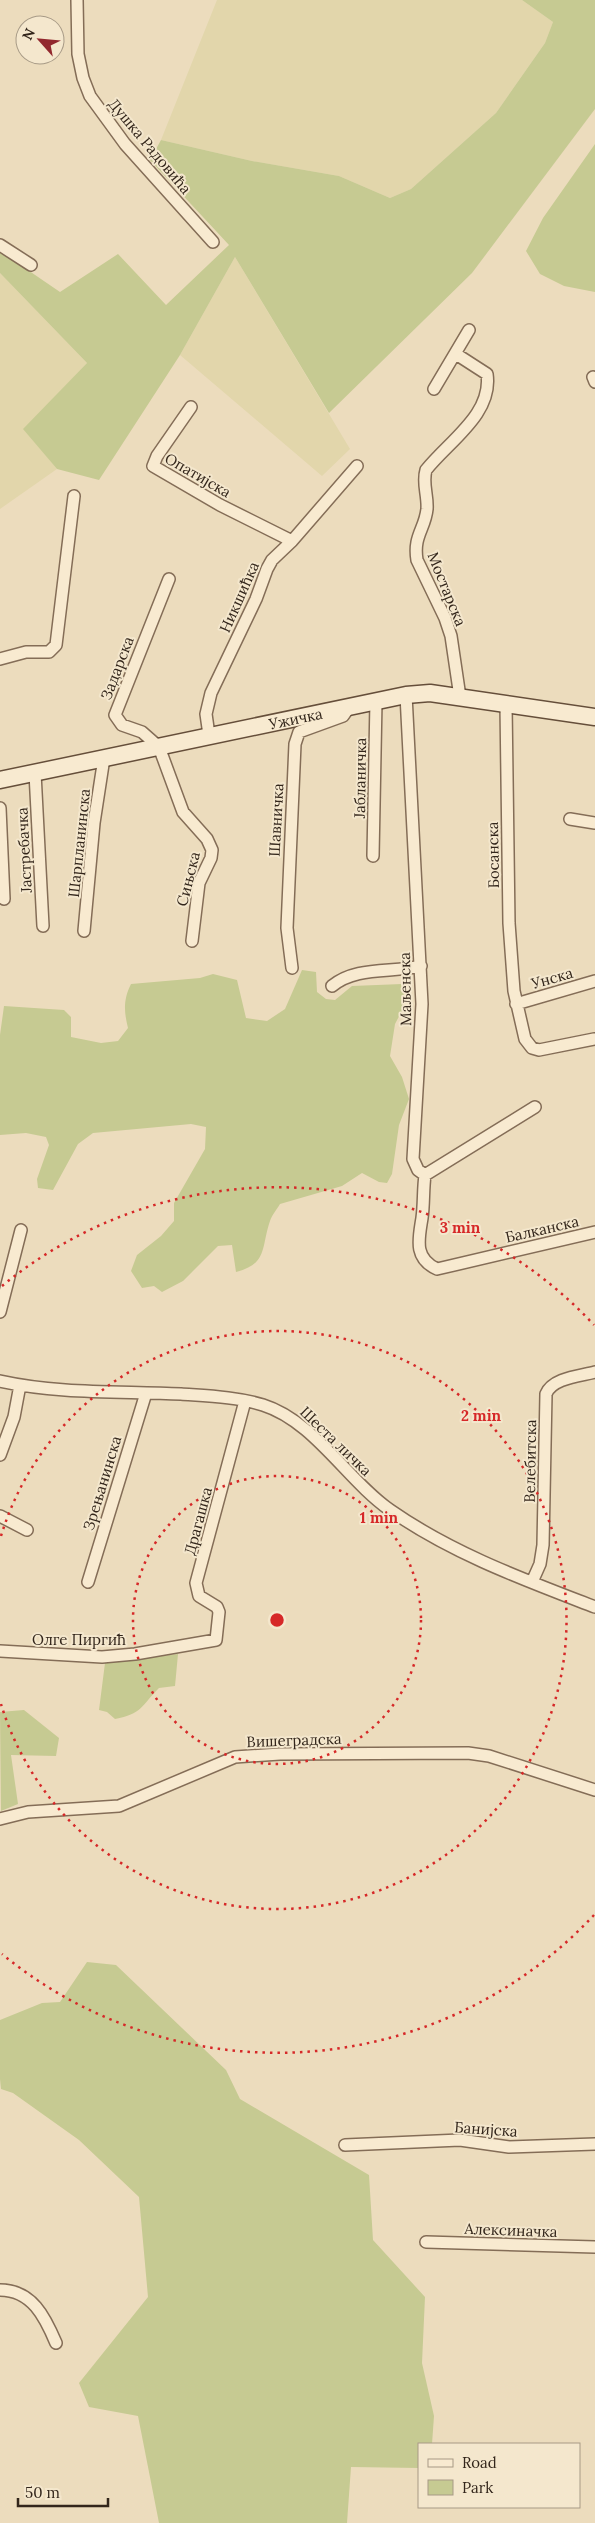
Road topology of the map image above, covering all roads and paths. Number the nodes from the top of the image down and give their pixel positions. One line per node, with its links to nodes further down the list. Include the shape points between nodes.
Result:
1 (77, 0): 2 (street, Душка Радовића, via 78,54 90,96 125,144)
2 (213, 242)
3 (0, 245): 4 (street)
4 (31, 265)
5 (469, 330): 6 (street)
6 (456, 354): 7 (street); 15 (street, Мостарска, via 487,374 487,398 466,427 426,470 427,512 416,542 416,552 448,627)
7 (434, 389)
8 (191, 407): 11 (street, Опатијска, via 156,456 153,466 220,505)
9 (356, 466): 11 (street, Никшићка)
10 (74, 496): 13 (street, via 56,645 49,652 26,652)
11 (292, 541): 20 (street, Никшићка, via 270,565 222,667 206,714)
12 (169, 579): 21 (street, Задарска, via 115,715 122,725 142,732)
13 (0, 660)
14 (406, 695): 15 (main road, Ужичка, via 430,693); 16 (main road, Ужичка); 33 (street, Маљенска)
15 (460, 697): 17 (main road, Ужичка)
16 (376, 701): 18 (main road, Ужичка); 28 (street, Јабланичка)
17 (506, 704): 19 (main road, Ужичка); 37 (street, Босанска, via 509,923)
18 (349, 706): 20 (main road, Ужичка); 34 (street, Шавничка, via 343,716 299,732 295,744 287,928)
19 (595, 717)
20 (209, 735): 21 (main road, Ужичка)
21 (159, 747): 22 (main road, Ужичка); 32 (street, Сињска, via 183,812 207,839 212,850 199,883)
22 (104, 758): 23 (main road, Ужичка); 31 (street, Шарпланинска)
23 (36, 773): 24 (main road, Ужичка); 30 (street, Јастребачка)
24 (0, 780)
25 (0, 808): 29 (street)
26 (570, 819): 27 (street)
27 (595, 823)
28 (373, 856)
29 (4, 899)
30 (43, 926)
31 (84, 931)
32 (192, 941)
33 (421, 966): 36 (street, via 392,972 351,974); 40 (street, Маљенска, via 421,1029 412,1160)
34 (292, 968)
35 (595, 982): 37 (street, Унска)
36 (332, 986)
37 (516, 1004): 38 (street, Босанска, via 525,1039 532,1048 539,1050)
38 (594, 1039)
39 (535, 1107): 40 (street)
40 (425, 1175): 42 (street, Балканска, via 419,1250 424,1259 437,1269)
41 (21, 1230): 43 (street)
42 (595, 1232)
43 (0, 1312)
44 (595, 1372): 53 (street, Велебитска, via 559,1381 550,1386 546,1394 543,1545)
45 (0, 1381): 46 (street, Шеста личка)
46 (20, 1385): 47 (street, Шеста личка, via 95,1392); 49 (street, via 14,1417)
47 (146, 1392): 48 (street, Шеста личка); 52 (street, Зрењанинска)
48 (246, 1401): 53 (street, Шеста личка, via 277,1411 299,1424 368,1493 390,1510 474,1558); 55 (street, Драгашка, via 196,1583 199,1596 217,1607 219,1612)
49 (0, 1455)
50 (0, 1516): 51 (street)
51 (27, 1530)
52 (88, 1582)
53 (532, 1582): 54 (street, Шеста личка)
54 (595, 1607)
55 (216, 1640): 56 (street, Олге Пиргић, via 102,1657)
56 (0, 1651)
57 (595, 1790): 58 (street, Вишеградска, via 489,1756 468,1753 280,1754 235,1757 119,1806 28,1812)
58 (0, 1819)
59 (595, 2144): 60 (street, Банијска, via 508,2147 460,2140)
60 (344, 2145)
61 (426, 2242): 62 (street, Алексиначка)
62 (595, 2247)
63 (0, 2290): 64 (street, via 12,2290 36,2305)
64 (56, 2343)

